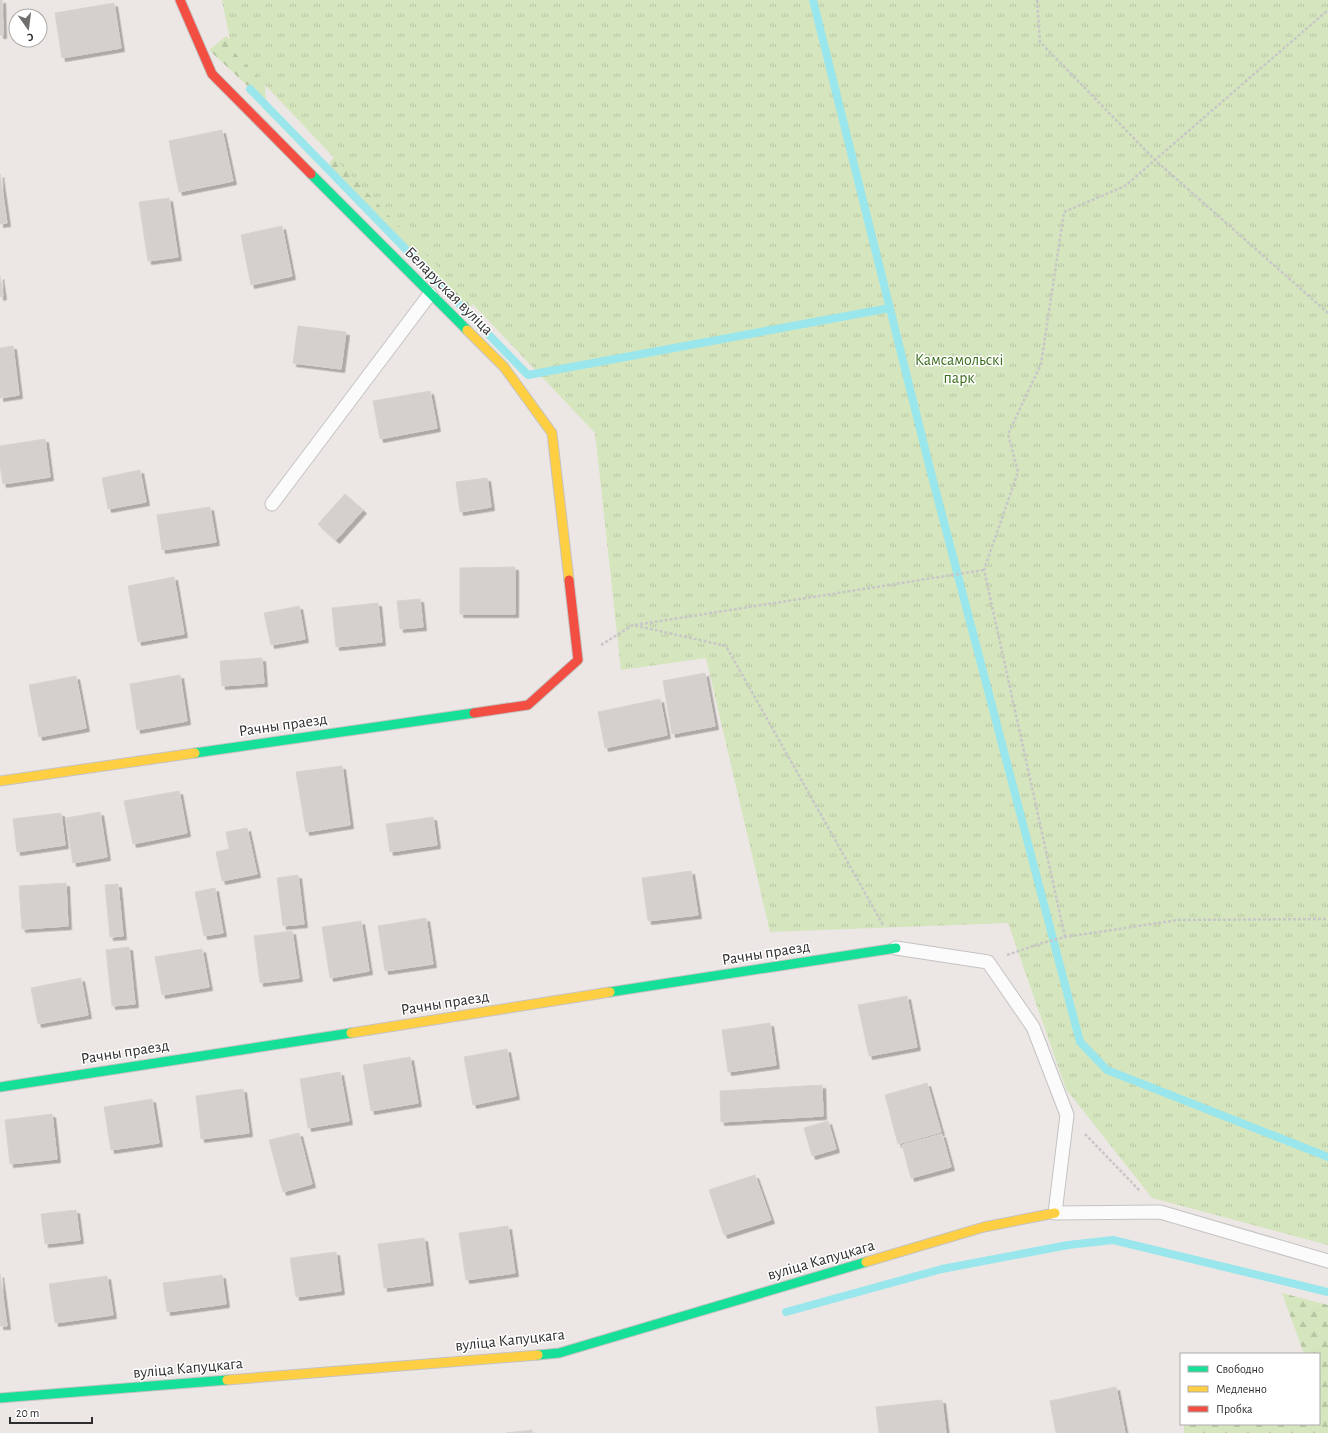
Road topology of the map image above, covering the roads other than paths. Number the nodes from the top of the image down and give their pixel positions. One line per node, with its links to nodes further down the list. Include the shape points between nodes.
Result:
1 (180, 0): 2 (street, Беларуская вуліца, via 212,74)
2 (430, 294): 3 (lane); 4 (street, Беларуская вуліца, via 504,367 552,433)
3 (272, 504)
4 (578, 660): 5 (street, Рачны праезд, via 528,705)
5 (0, 781)
6 (896, 948): 7 (street, Рачны праезд); 8 (lane, via 988,962 1033,1027 1067,1115)
7 (0, 1087)
8 (1055, 1214): 9 (lane, via 1160,1212); 10 (street, вуліца Капуцкага, via 984,1227 559,1352)
9 (1328, 1261)
10 (0, 1398)

